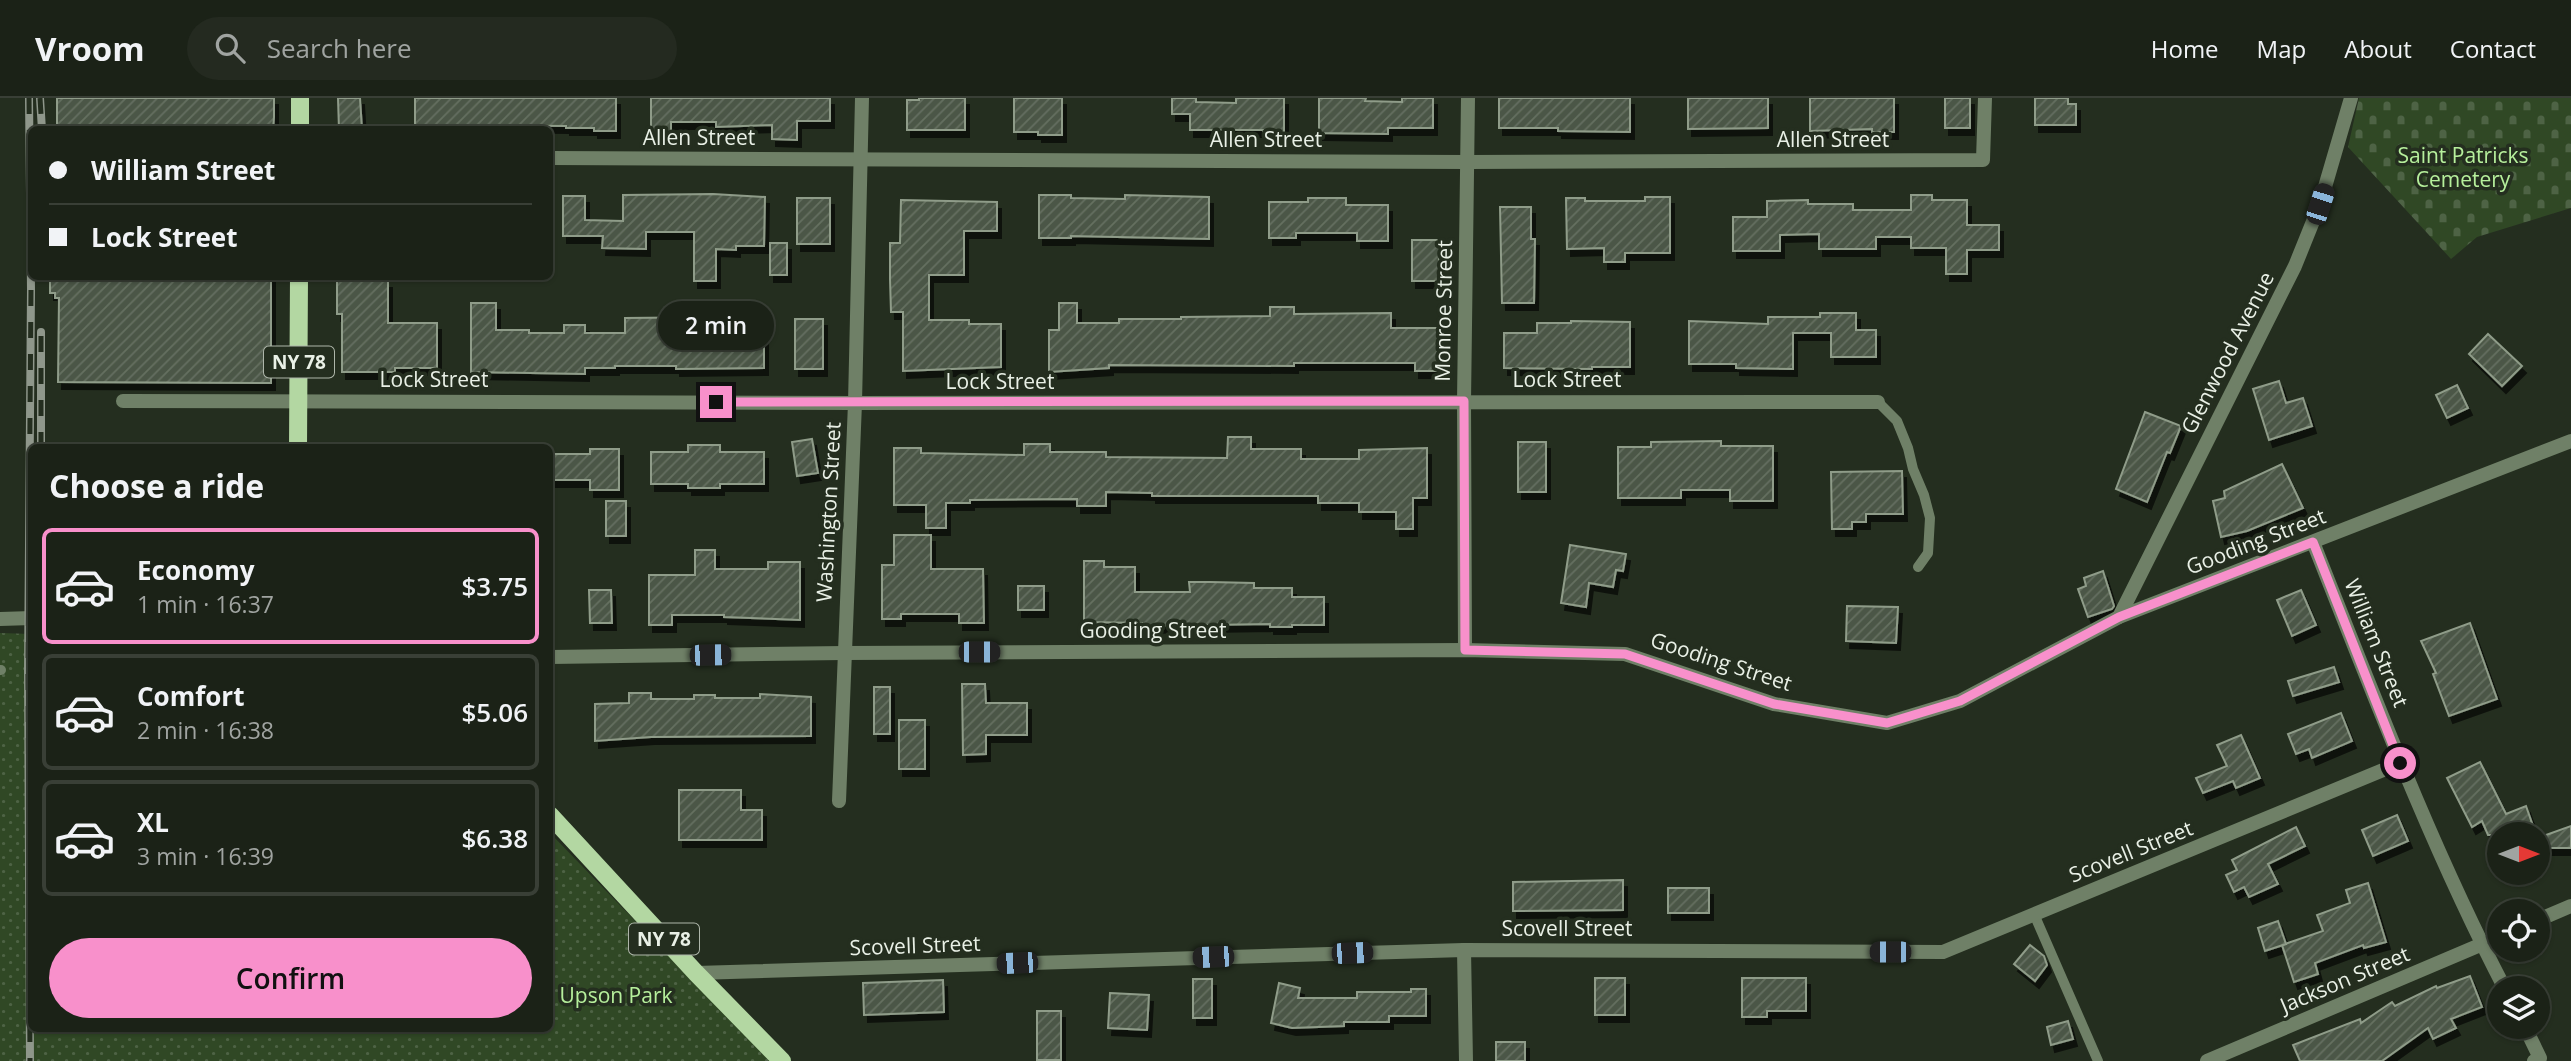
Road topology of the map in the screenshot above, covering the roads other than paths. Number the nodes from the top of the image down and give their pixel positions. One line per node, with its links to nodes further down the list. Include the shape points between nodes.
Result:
1 (300, 98): 6 (main road)
2 (862, 98): 8 (street, Washington Street)
3 (1468, 98): 9 (street, Monroe Street)
4 (1985, 98): 9 (street, Allen Street, via 1983,160)
5 (2351, 98): 20 (street, Glenwood Avenue, via 2320,204 2295,266)
6 (300, 126)
7 (553, 158): 8 (street, Allen Street)
8 (860, 160): 9 (street, Allen Street); 15 (street, Washington Street)
9 (1468, 162): 13 (street, Monroe Street)
10 (299, 280): 12 (main road, NY 78)
11 (123, 401): 12 (street, Lock Street)
12 (299, 401): 15 (street, Lock Street); 17 (main road, NY 78)
13 (1464, 401): 14 (street, Lock Street); 15 (street, Lock Street); 23 (street, Monroe Street)
14 (1878, 402): 19 (lane, via 1897,421 1930,518 1928,553)
15 (855, 403): 24 (street, Washington Street)
16 (2571, 441): 18 (street, Gooding Street)
17 (298, 444)
18 (2313, 542): 20 (street, Gooding Street); 26 (street, William Street)
19 (1918, 567)
20 (2119, 617): 23 (street, Gooding Street, via 1960,701 1887,723 1774,704 1625,654)
21 (28, 618): 22 (street)
22 (0, 619)
23 (1465, 650): 24 (street, Gooding Street)
24 (844, 653): 25 (street, Gooding Street); 27 (street, Washington Street)
25 (553, 657)
26 (2400, 763): 30 (street, Scovell Street); 33 (street, William Street)
27 (839, 801)
28 (553, 818): 35 (main road, NY 78)
29 (2571, 906): 31 (street)
30 (2034, 914): 34 (street, Scovell Street, via 1943,952); 41 (lane)
31 (2550, 915)
32 (2487, 942): 33 (street, Jackson Street)
33 (2482, 944): 36 (street, William Street); 42 (street, Jackson Street)
34 (1464, 950): 35 (street, Scovell Street); 40 (street)
35 (696, 973): 39 (main road, NY 78)
36 (2498, 976)
37 (2530, 1039): 38 (street)
38 (2537, 1059)
39 (782, 1061)
40 (1466, 1061)
41 (2098, 1061)
42 (2207, 1061)

